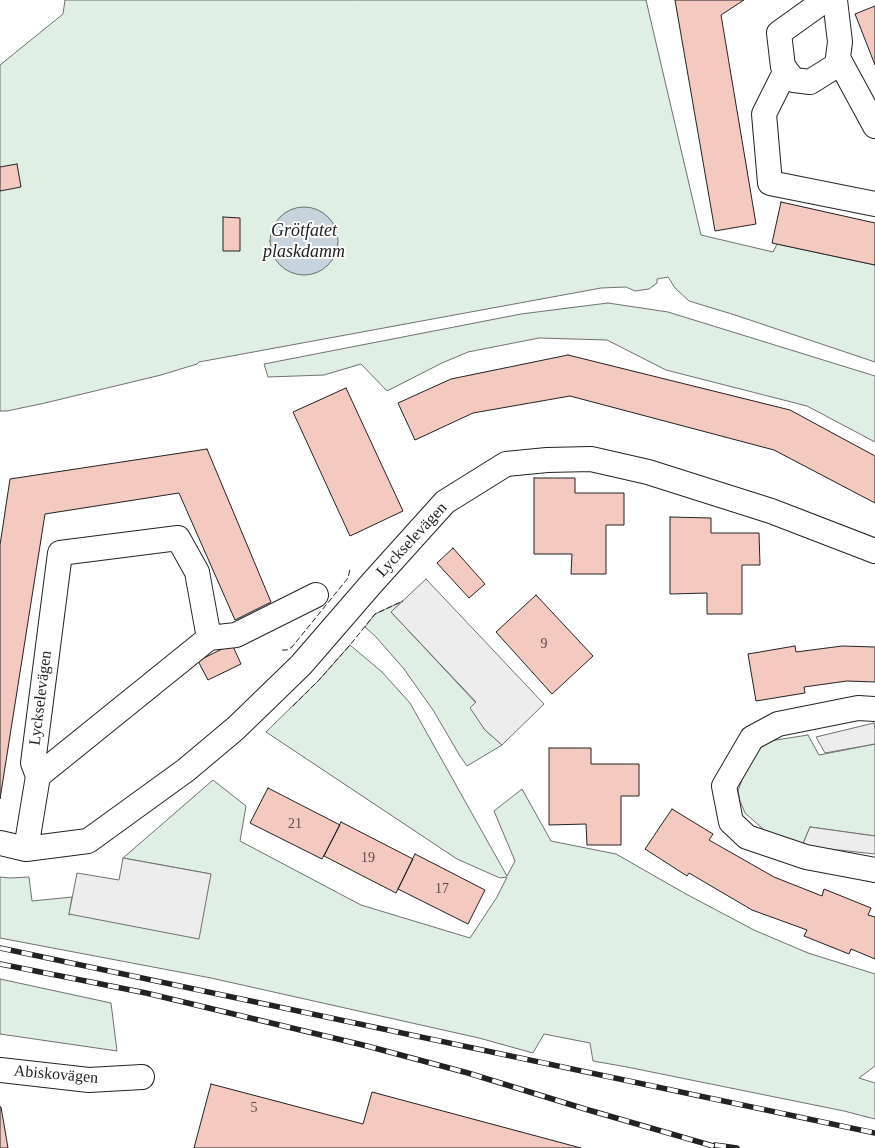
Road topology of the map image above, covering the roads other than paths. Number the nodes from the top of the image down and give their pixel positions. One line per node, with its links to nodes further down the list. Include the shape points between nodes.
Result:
1 (825, 0): 4 (street, via 780,33)
2 (835, 0): 3 (street, via 840,42)
3 (838, 58): 4 (street, via 837,65 810,82 794,80); 5 (street)
4 (786, 70): 6 (street, via 764,114 770,183)
5 (875, 126)
6 (875, 204)
7 (875, 551): 13 (street, Lyckselevägen, via 771,511 648,472 591,459 506,464 445,502 301,665 236,728 186,770 88,841)
8 (316, 595): 9 (street, via 236,635)
9 (209, 638): 11 (street, Lyckselevägen); 11 (street, Lyckselevägen, via 197,572 178,538 60,553 33,763)
10 (875, 709): 14 (street, via 858,708 778,724 752,738 724,786 731,822 747,837 806,857)
11 (38, 776): 13 (street, Lyckselevägen)
12 (0, 843): 13 (street, Lyckselevägen)
13 (26, 849)
14 (875, 870)
15 (0, 1070): 16 (street, Abiskovägen, via 89,1080)
16 (142, 1076)

